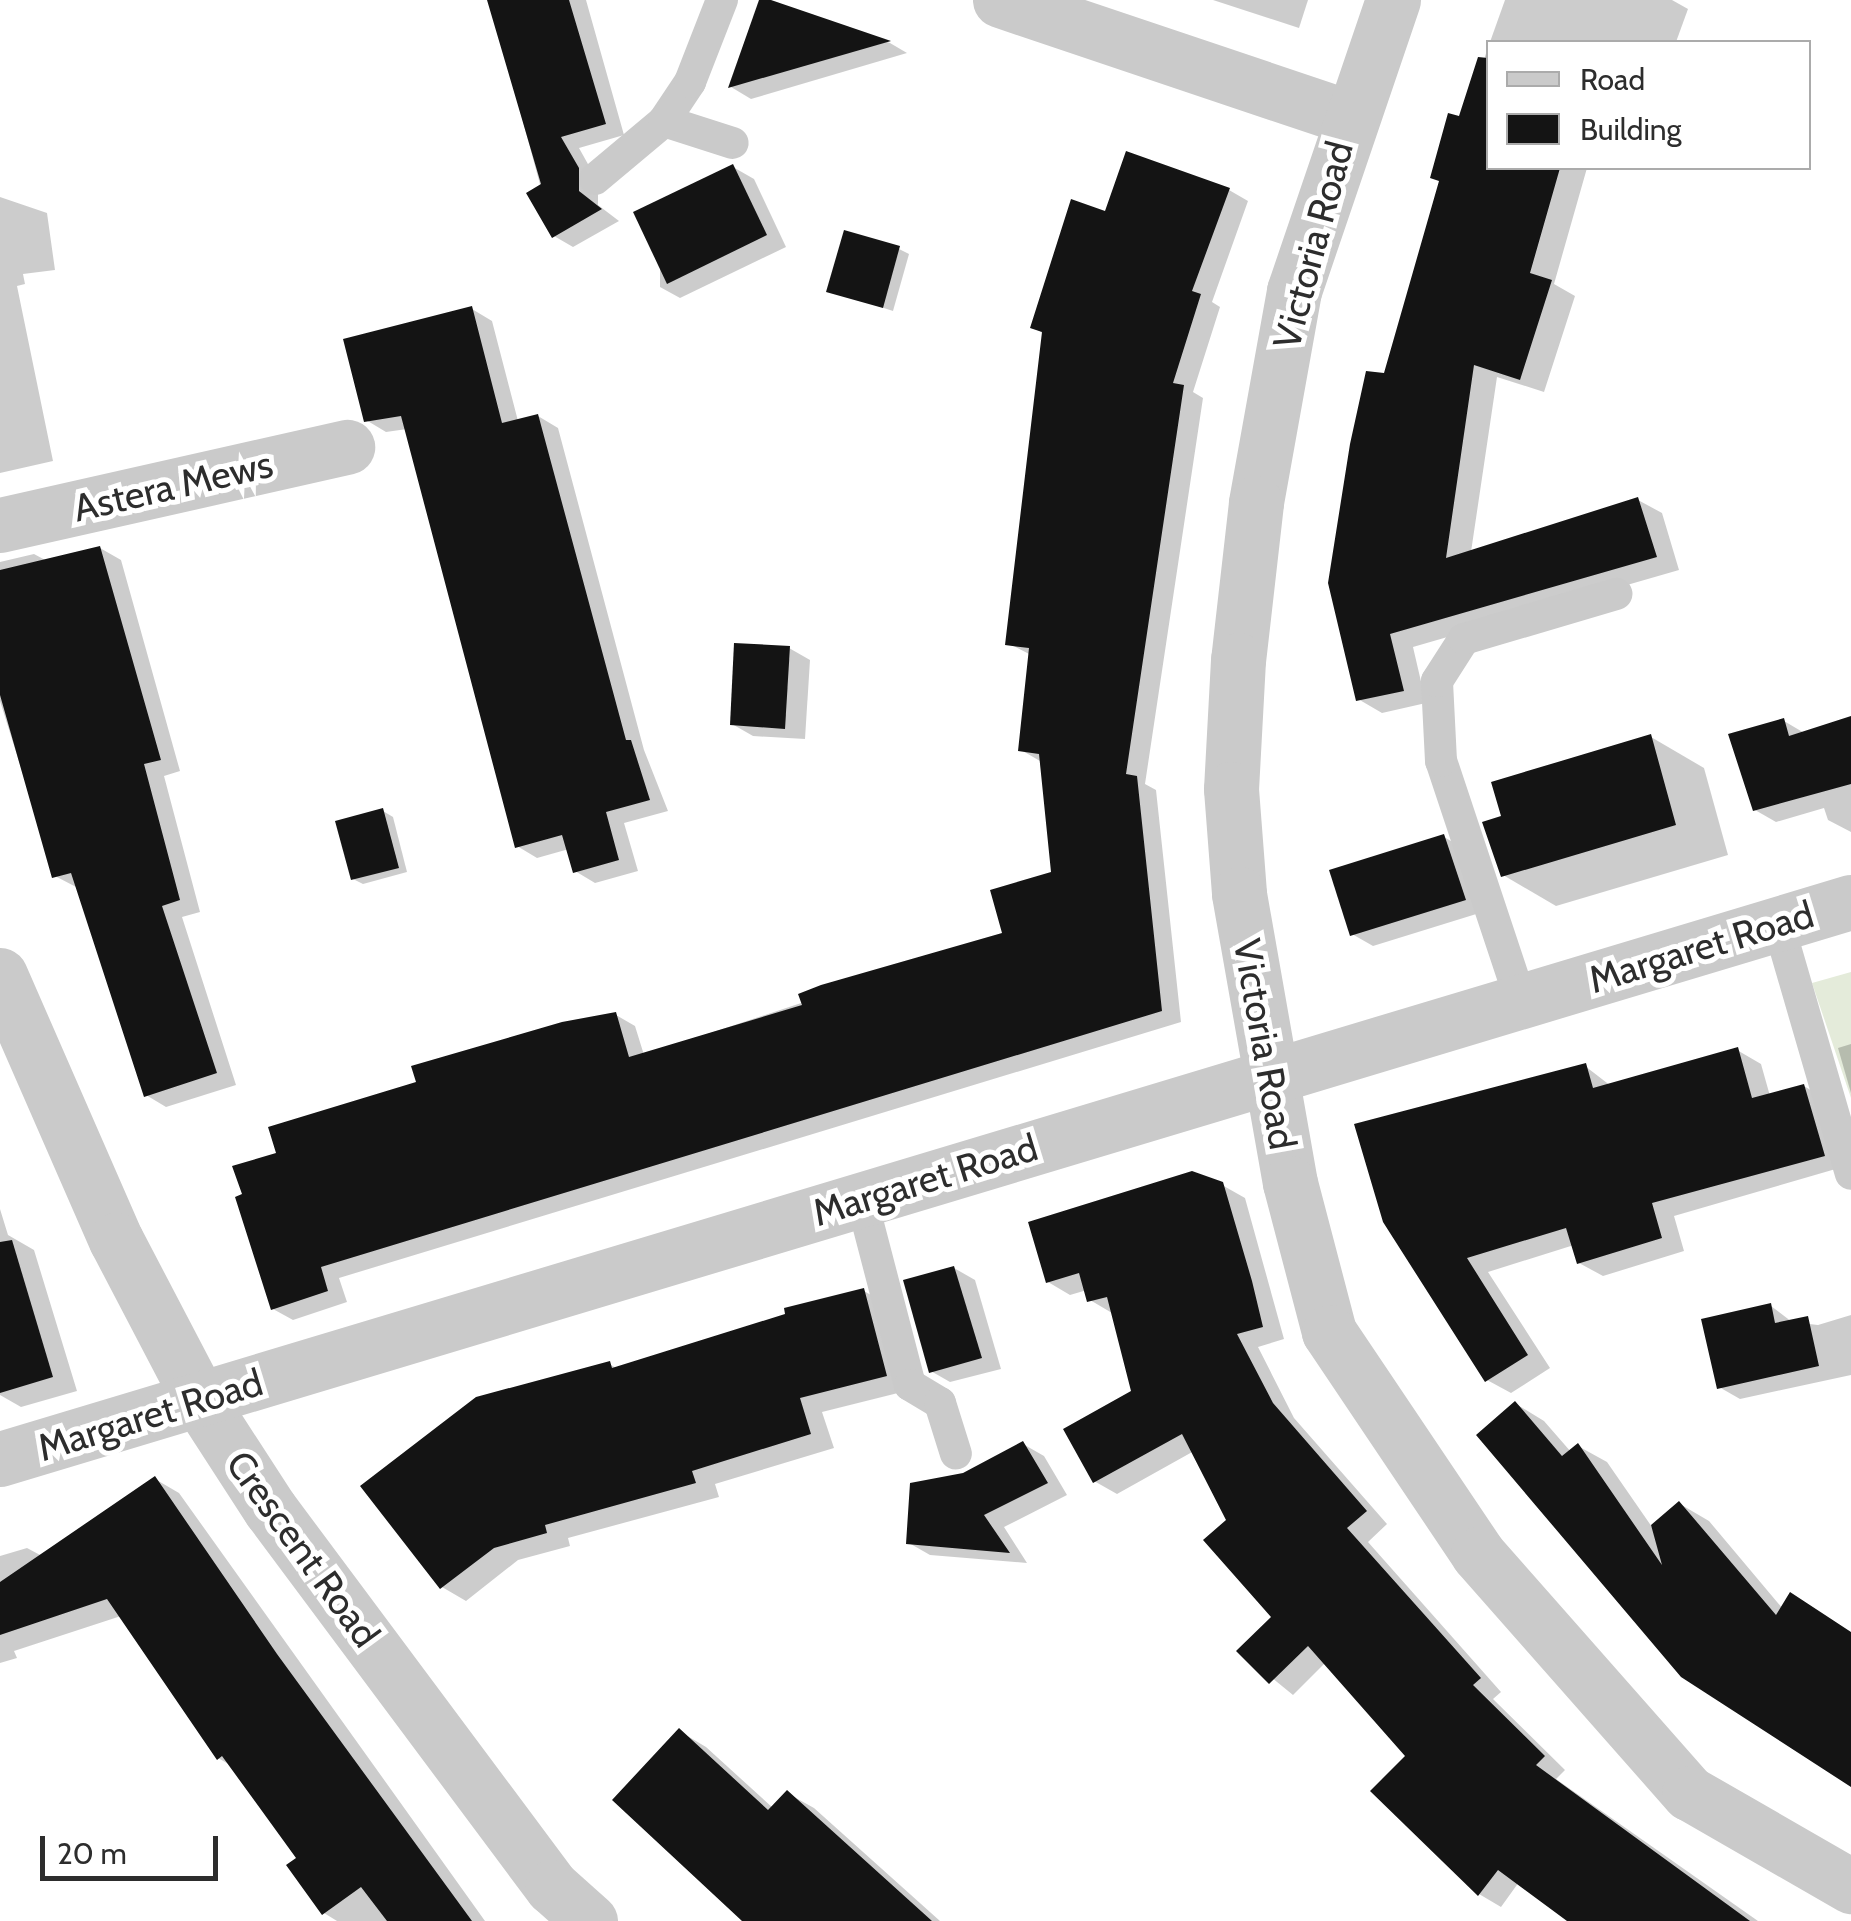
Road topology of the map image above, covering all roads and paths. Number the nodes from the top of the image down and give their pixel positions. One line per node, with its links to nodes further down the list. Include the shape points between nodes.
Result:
1 (722, 0): 5 (lane, via 690,82)
2 (1000, 0): 4 (street)
3 (1393, 0): 4 (street, Victoria Road)
4 (1348, 117): 15 (street, Victoria Road, via 1294,291 1256,504 1238,660 1232,789 1239,894)
5 (664, 121): 6 (lane); 7 (lane)
6 (733, 143)
7 (595, 179)
8 (346, 447): 9 (street, Astera Mews)
9 (0, 524)
10 (1616, 594): 14 (lane, via 1464,639 1437,680 1441,760)
11 (1851, 902): 12 (street, Margaret Road)
12 (1778, 924): 14 (street, Margaret Road); 16 (lane)
13 (0, 974): 18 (street, Crescent Road, via 116,1240)
14 (1521, 1000): 15 (street, Margaret Road)
15 (1267, 1073): 17 (street, Margaret Road); 21 (street, Victoria Road, via 1329,1332 1478,1554 1688,1793)
16 (1851, 1174)
17 (862, 1201): 18 (street, Margaret Road); 19 (lane, via 910,1385 940,1403)
18 (200, 1401): 20 (street, Margaret Road); 22 (street, Crescent Road, via 270,1509 552,1888)
19 (956, 1454)
20 (0, 1459)
21 (1851, 1886)
22 (590, 1921)

